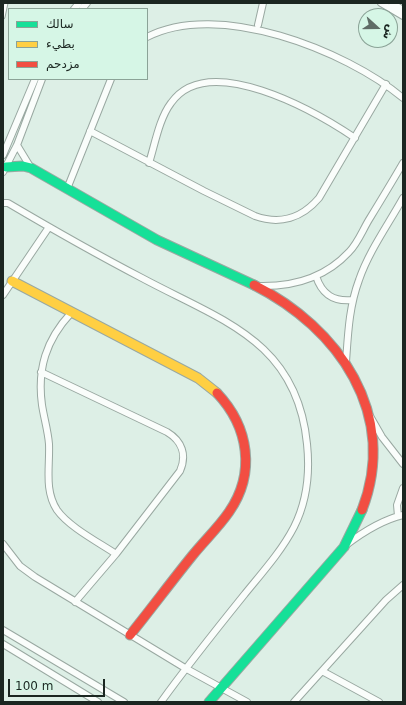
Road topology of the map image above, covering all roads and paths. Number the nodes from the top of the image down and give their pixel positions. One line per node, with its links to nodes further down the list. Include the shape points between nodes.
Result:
1 (6, 3): 7 (lane)
2 (263, 3): 8 (street)
3 (381, 3): 6 (street)
4 (392, 3): 5 (street)
5 (403, 10)
6 (403, 16)
7 (3, 17)
8 (258, 25): 9 (street, via 220,18 202,18 184,20); 13 (street, via 285,32 338,54)
9 (148, 36)
10 (35, 80): 18 (street)
11 (42, 80): 17 (street)
12 (111, 80): 15 (street)
13 (386, 84): 14 (street); 16 (street)
14 (403, 98)
15 (90, 131): 19 (street); 23 (street)
16 (355, 138): 19 (street, via 311,207 297,216 280,220 255,216); 19 (street, via 315,114 272,95 227,82 206,81 186,88 171,102)
17 (17, 145): 21 (street); 22 (street)
18 (3, 155)
19 (148, 163)
20 (403, 163): 28 (street, via 350,251 334,266)
21 (31, 168): 22 (street, via 23,166); 23 (street)
22 (4, 169)
23 (66, 189): 30 (street, via 176,250)
24 (3, 197): 26 (street)
25 (403, 198): 32 (street, via 367,261)
26 (6, 203): 27 (street)
27 (48, 227): 29 (street); 48 (street, via 172,294 230,322 250,336 285,375 300,407 307,441 308,476 294,526 274,557)
28 (316, 276): 30 (street, via 283,286); 32 (street, via 320,286 330,296 343,301)
29 (12, 282): 31 (street); 33 (street)
30 (256, 286): 34 (street, via 307,318 329,338)
31 (3, 295)
32 (353, 300): 34 (street)
33 (71, 313): 35 (street, via 50,340); 46 (street, via 198,378 214,389 235,414 245,444 245,475 234,504)
34 (346, 362): 36 (street)
35 (41, 372): 42 (street, via 42,406 49,442 48,488 52,500 66,519); 42 (street, via 167,432 181,446 183,459 180,471)
36 (367, 411): 37 (street, via 382,437); 41 (street, via 373,453 370,481 363,509)
37 (403, 464)
38 (403, 488): 39 (street, via 397,505)
39 (400, 516): 41 (street, via 378,524)
40 (3, 544): 44 (street, via 20,566)
41 (344, 547): 50 (street)
42 (116, 554): 44 (street)
43 (403, 586): 49 (street, via 386,600)
44 (75, 602): 46 (street)
45 (3, 630): 52 (street)
46 (130, 635): 48 (street)
47 (3, 644): 51 (street)
48 (185, 668): 50 (street); 53 (street)
49 (322, 671): 56 (street); 57 (street)
50 (220, 688): 54 (street); 55 (street)
51 (98, 702)
52 (124, 702)
53 (161, 702)
54 (208, 702)
55 (247, 702)
56 (294, 702)
57 (380, 702)

